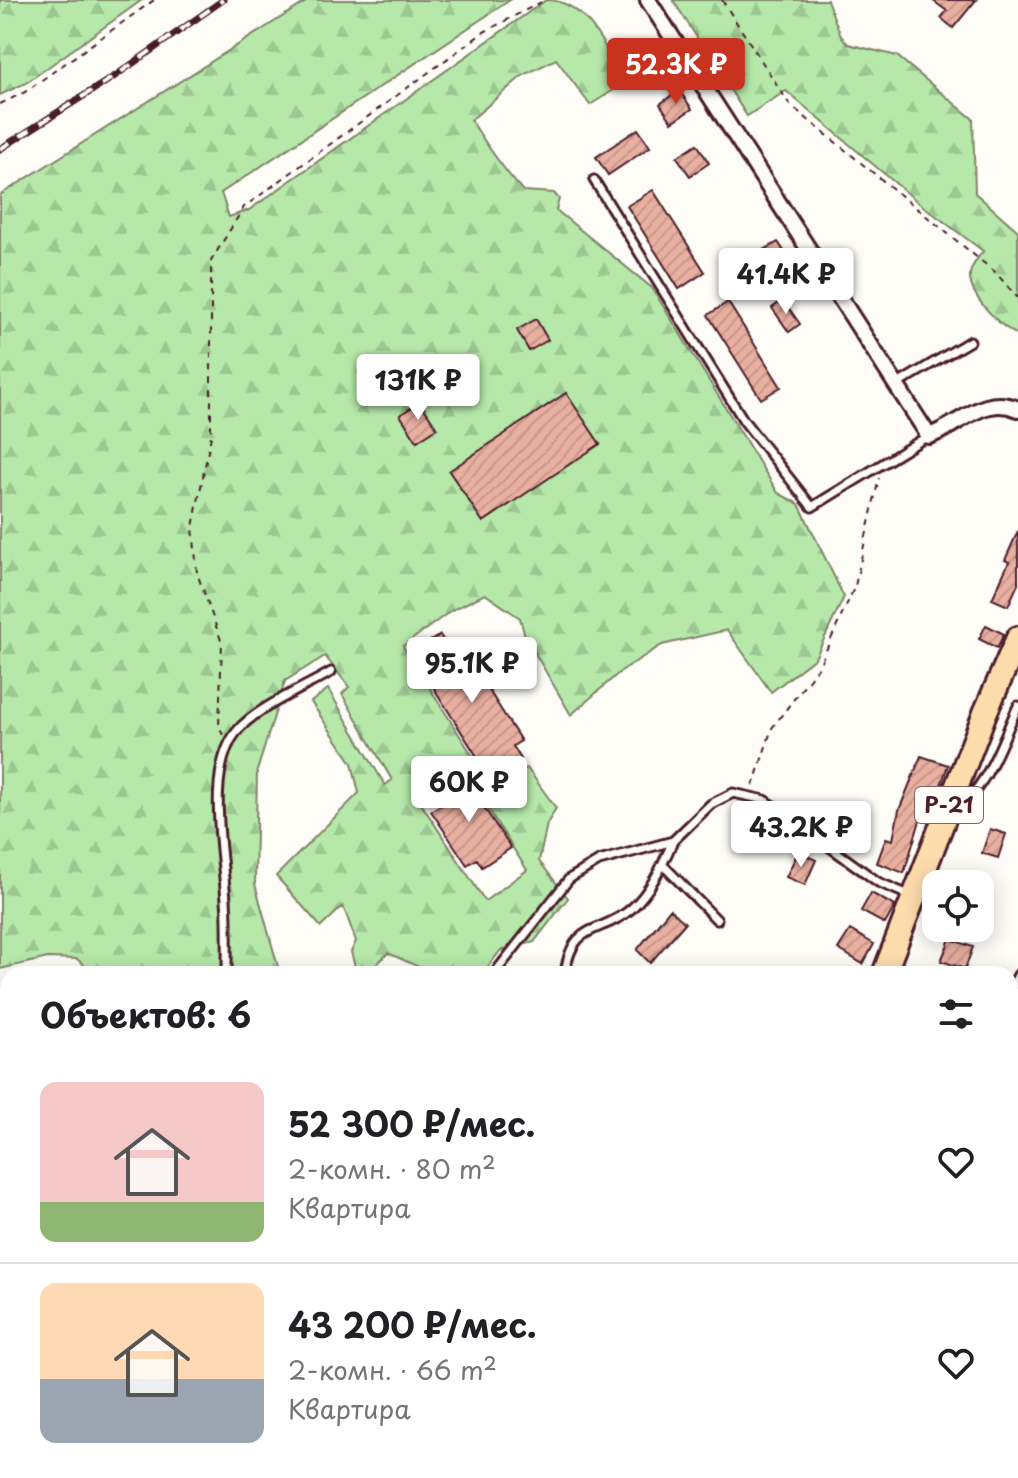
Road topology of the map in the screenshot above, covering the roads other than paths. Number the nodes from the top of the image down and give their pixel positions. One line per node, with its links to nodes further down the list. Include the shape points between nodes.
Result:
1 (648, 0): 4 (street)
2 (594, 180): 6 (lane, via 744,421 812,507)
3 (970, 341): 4 (lane)
4 (896, 385): 6 (street)
5 (1018, 409): 6 (street, via 999,403 980,408)
6 (929, 436)
7 (1018, 638): 10 (main road, Р-21)
8 (331, 672): 15 (lane, via 252,718 227,746 218,793)
9 (1018, 706): 10 (lane, via 971,800)
10 (945, 816): 13 (main road, Р-21)
11 (673, 841): 12 (lane); 13 (lane, via 711,804 733,793 750,795 765,800 878,882); 16 (lane, via 599,861 569,879)
12 (663, 865): 14 (lane); 17 (lane, via 629,911 589,930 568,951)
13 (913, 897): 18 (main road, Р-21)
14 (717, 920)
15 (227, 966)
16 (500, 966)
17 (566, 966)
18 (887, 966)

